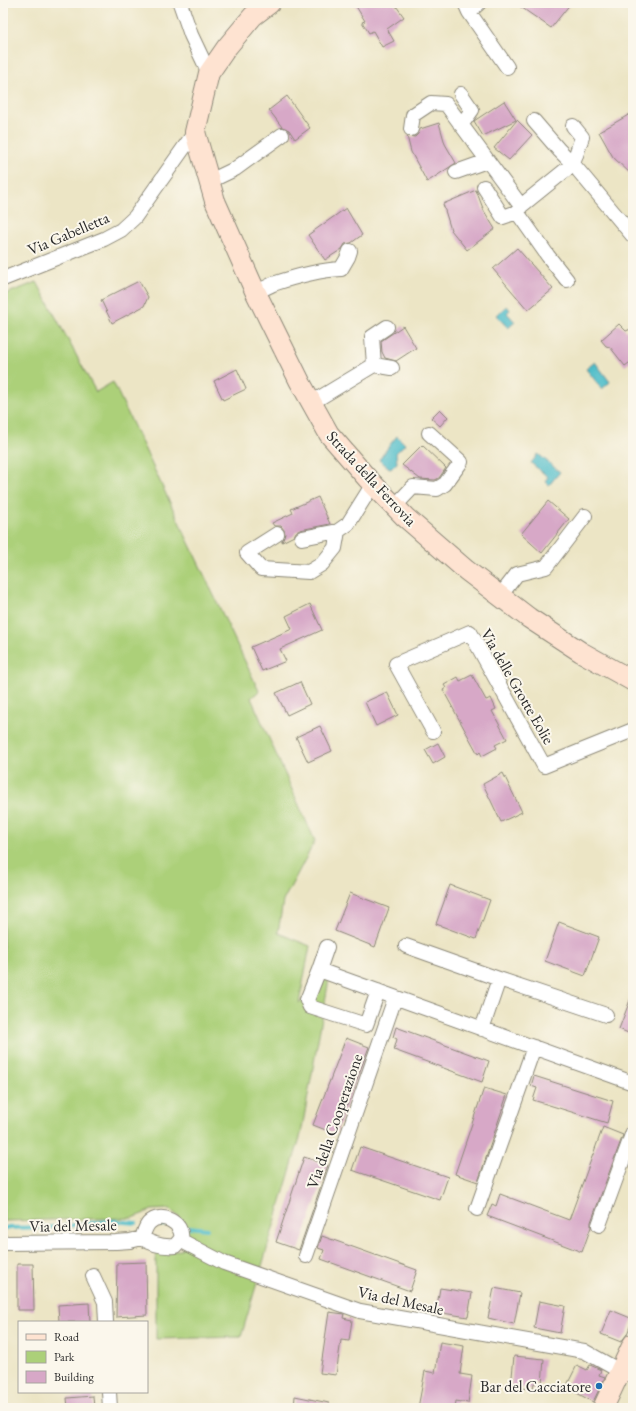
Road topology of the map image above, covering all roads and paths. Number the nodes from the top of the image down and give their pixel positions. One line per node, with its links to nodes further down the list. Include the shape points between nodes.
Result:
1 (180, 3): 5 (street, via 191,36)
2 (270, 3): 5 (street, via 253,16 226,47)
3 (471, 6): 4 (street)
4 (507, 67)
5 (209, 72): 11 (street)
6 (462, 94): 8 (street, via 472,110)
7 (534, 121): 14 (street)
8 (460, 124): 10 (street, via 446,104 431,103 413,115); 13 (street)
9 (573, 126): 14 (street, via 582,137)
10 (411, 130)
11 (195, 132): 16 (street, Strada della Ferrovia); 21 (street, Via Gabelletta, via 135,217 121,230)
12 (282, 135): 16 (street, via 235,169)
13 (486, 161): 15 (street); 18 (street)
14 (573, 164): 18 (street); 19 (street)
15 (456, 172)
16 (210, 181): 23 (street, Strada della Ferrovia, via 215,201)
17 (484, 187): 18 (street, via 503,217)
18 (519, 209): 22 (street, via 548,256)
19 (631, 230)
20 (350, 251): 23 (street, via 341,269 325,269)
21 (3, 278)
22 (567, 280)
23 (255, 291): 27 (street, Strada della Ferrovia)
24 (387, 327): 25 (street, via 372,337)
25 (374, 365): 26 (street); 27 (street)
26 (392, 368)
27 (311, 402): 29 (street, Strada della Ferrovia, via 329,434)
28 (429, 433): 30 (street, via 461,462 445,484 437,489 413,487)
29 (373, 484): 30 (street, Strada della Ferrovia); 32 (street, via 348,524)
30 (395, 506): 35 (street, Strada della Ferrovia, via 466,570)
31 (585, 516): 35 (street, via 546,567 516,574)
32 (338, 531): 33 (street, via 335,548 322,564 309,572 261,569 247,553); 34 (street)
33 (277, 534)
34 (302, 538)
35 (500, 596): 36 (street, Strada della Ferrovia, via 574,648)
36 (633, 681)
37 (633, 730): 38 (street, Via delle Grotte Eolie, via 544,766 470,632 396,664)
38 (433, 731)
39 (406, 946): 42 (street)
40 (327, 947): 41 (street)
41 (319, 970): 43 (street); 43 (street, via 307,1000 310,1007 366,1025)
42 (499, 979): 45 (street); 46 (street)
43 (378, 991): 44 (street)
44 (395, 998): 46 (street); 55 (street, Via della Cooperazione)
45 (606, 1015)
46 (482, 1028): 47 (street)
47 (534, 1047): 48 (street); 50 (street)
48 (633, 1083)
49 (633, 1132): 51 (street)
50 (476, 1209)
51 (599, 1226)
52 (142, 1238): 53 (street, via 168,1247 175,1246); 53 (street, via 150,1223 162,1218 175,1223 181,1235); 54 (street, Via del Mesale, via 116,1242)
53 (180, 1240): 59 (street, Via del Mesale, via 224,1263 360,1311 584,1351)
54 (3, 1243)
55 (306, 1256)
56 (92, 1276): 57 (street, via 106,1302)
57 (106, 1321)
58 (633, 1344): 59 (street)
59 (626, 1373): 62 (street)
60 (109, 1393): 61 (street)
61 (110, 1408)
62 (603, 1408)

